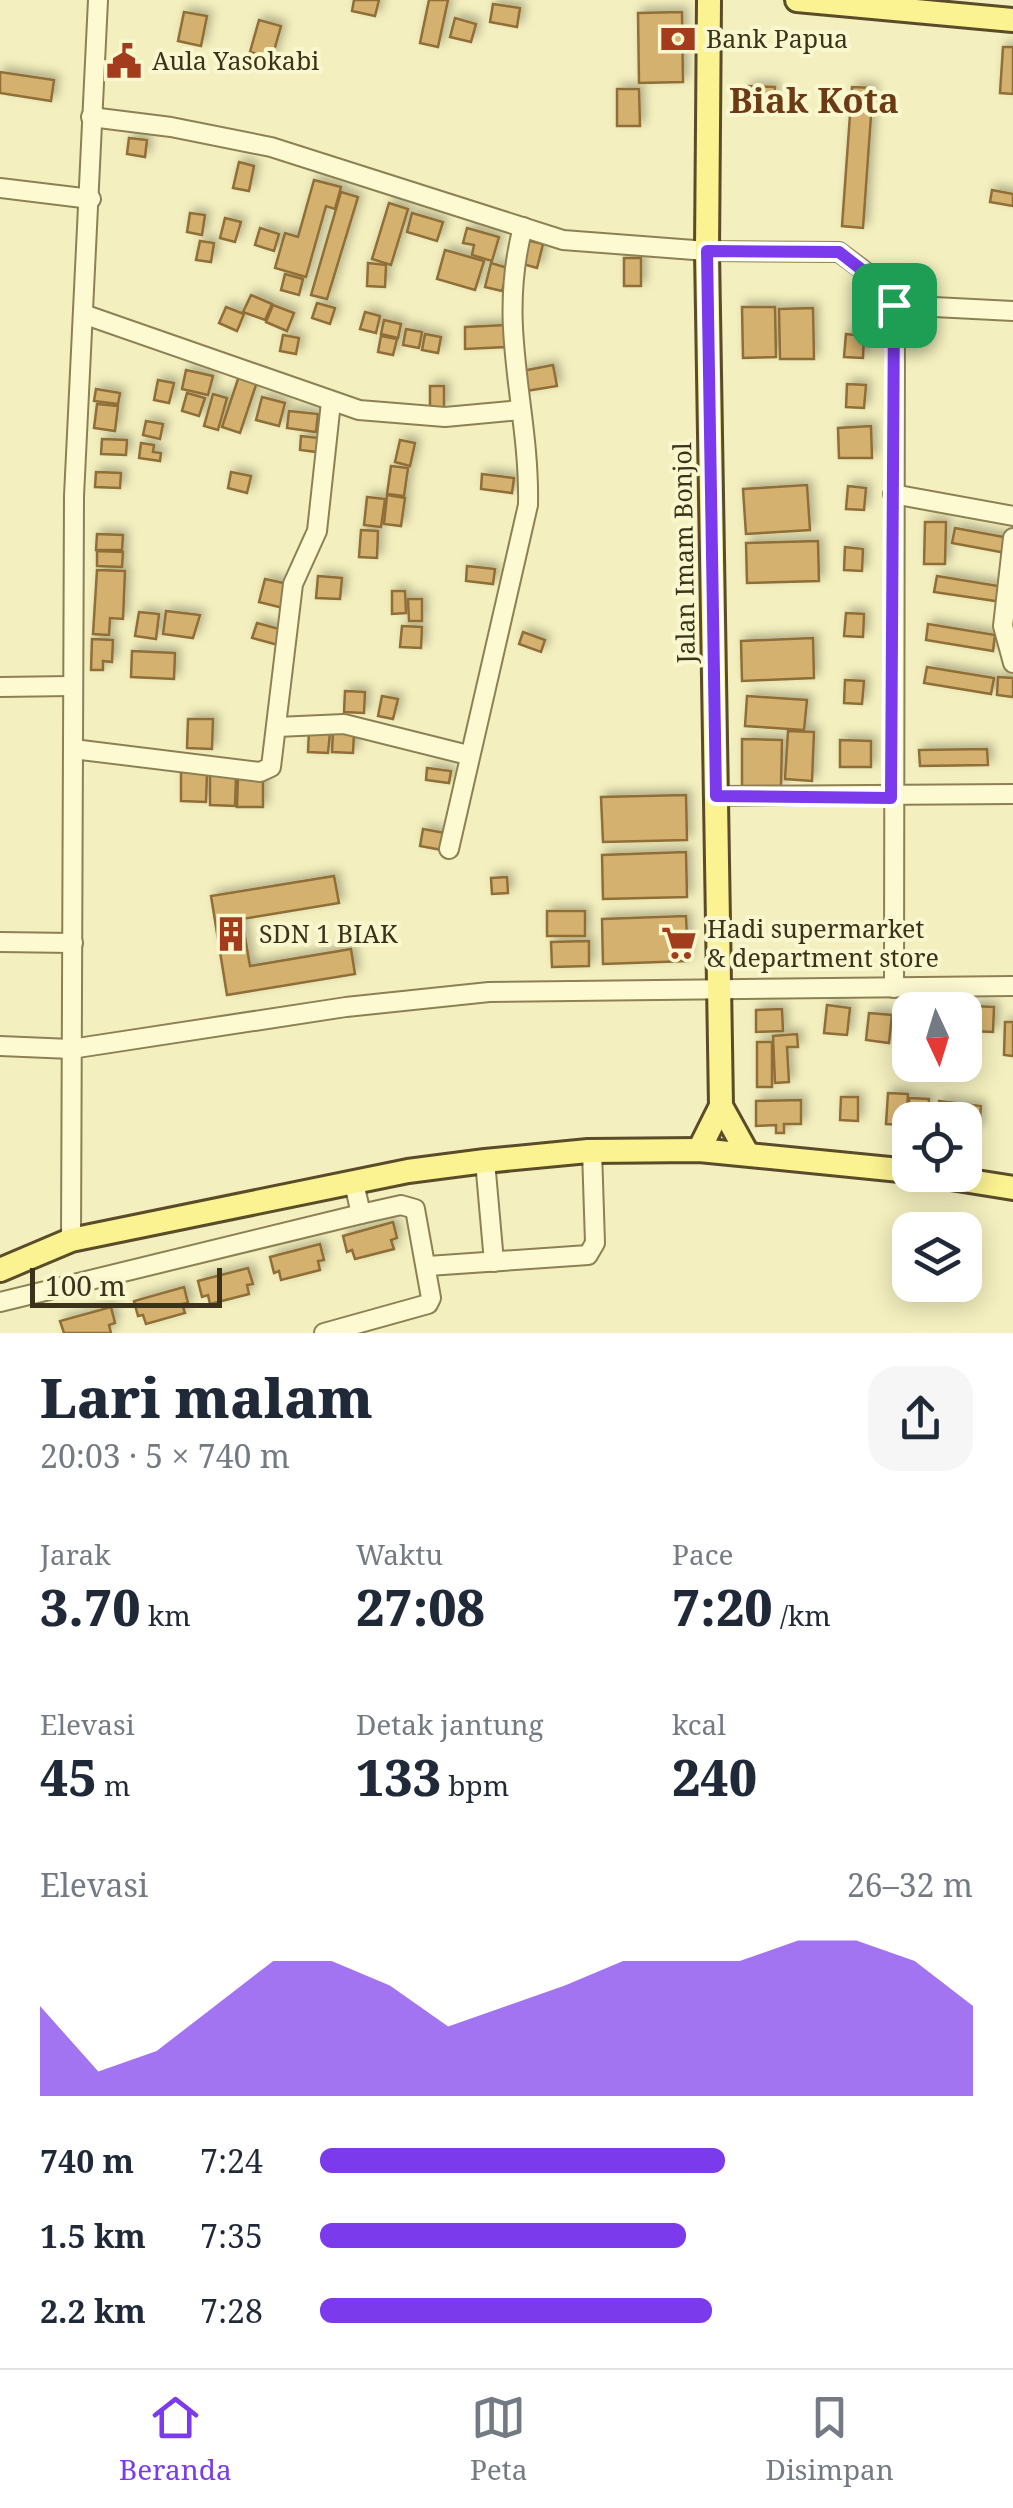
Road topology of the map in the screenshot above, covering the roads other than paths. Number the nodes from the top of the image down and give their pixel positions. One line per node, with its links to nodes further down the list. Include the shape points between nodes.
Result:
1 (98, 0): 5 (street)
2 (710, 0): 9 (main road, Jalan Imam Bonjol)
3 (798, 0): 4 (main road)
4 (1013, 20)
5 (91, 117): 7 (street); 8 (street, via 270,147)
6 (0, 188): 7 (street)
7 (91, 199): 12 (street)
8 (523, 228): 9 (street, via 595,245); 14 (street, via 509,302)
9 (707, 251): 10 (street, via 839,252); 25 (main road, Jalan Imam Bonjol)
10 (894, 305): 11 (street); 15 (street)
11 (1013, 311)
12 (83, 314): 13 (street); 19 (street)
13 (331, 402): 14 (street, via 431,416); 21 (street, via 322,508 312,549 293,584)
14 (520, 410): 23 (street, via 528,505)
15 (893, 494): 16 (street); 26 (street)
16 (1013, 516)
17 (1013, 538): 18 (street, via 1002,626)
18 (1013, 663)
19 (71, 686): 20 (street); 22 (street)
20 (0, 687)
21 (277, 727): 22 (street, via 272,768 260,772); 23 (street, via 356,726)
22 (74, 748): 29 (street)
23 (468, 755): 27 (street)
24 (1013, 794): 26 (street)
25 (716, 796): 26 (street); 32 (main road, Jalan Imam Bonjol)
26 (891, 798): 31 (street)
27 (450, 849)
28 (0, 942): 29 (street)
29 (73, 943): 34 (street)
30 (1013, 986): 31 (street)
31 (894, 988): 32 (street)
32 (720, 990): 34 (street, via 419,997); 35 (main road, Jalan Imam Bonjol)
33 (0, 1046): 34 (street)
34 (71, 1049): 45 (street)
35 (720, 1106): 36 (main road); 38 (main road)
36 (699, 1150): 37 (main road); 38 (main road)
37 (592, 1151): 39 (main road); 46 (street, via 592,1250)
38 (747, 1154): 40 (main road)
39 (484, 1161): 41 (main road); 46 (street)
40 (892, 1170)
41 (354, 1182): 44 (street); 45 (main road)
42 (982, 1183): 43 (main road)
43 (1013, 1188)
44 (361, 1214): 47 (street, via 401,1205 415,1210); 49 (street)
45 (72, 1240): 48 (main road)
46 (494, 1262): 47 (street)
47 (428, 1266): 50 (street, via 428,1304)
48 (0, 1270)
49 (0, 1302)
50 (358, 1328): 51 (street)
51 (324, 1333)

